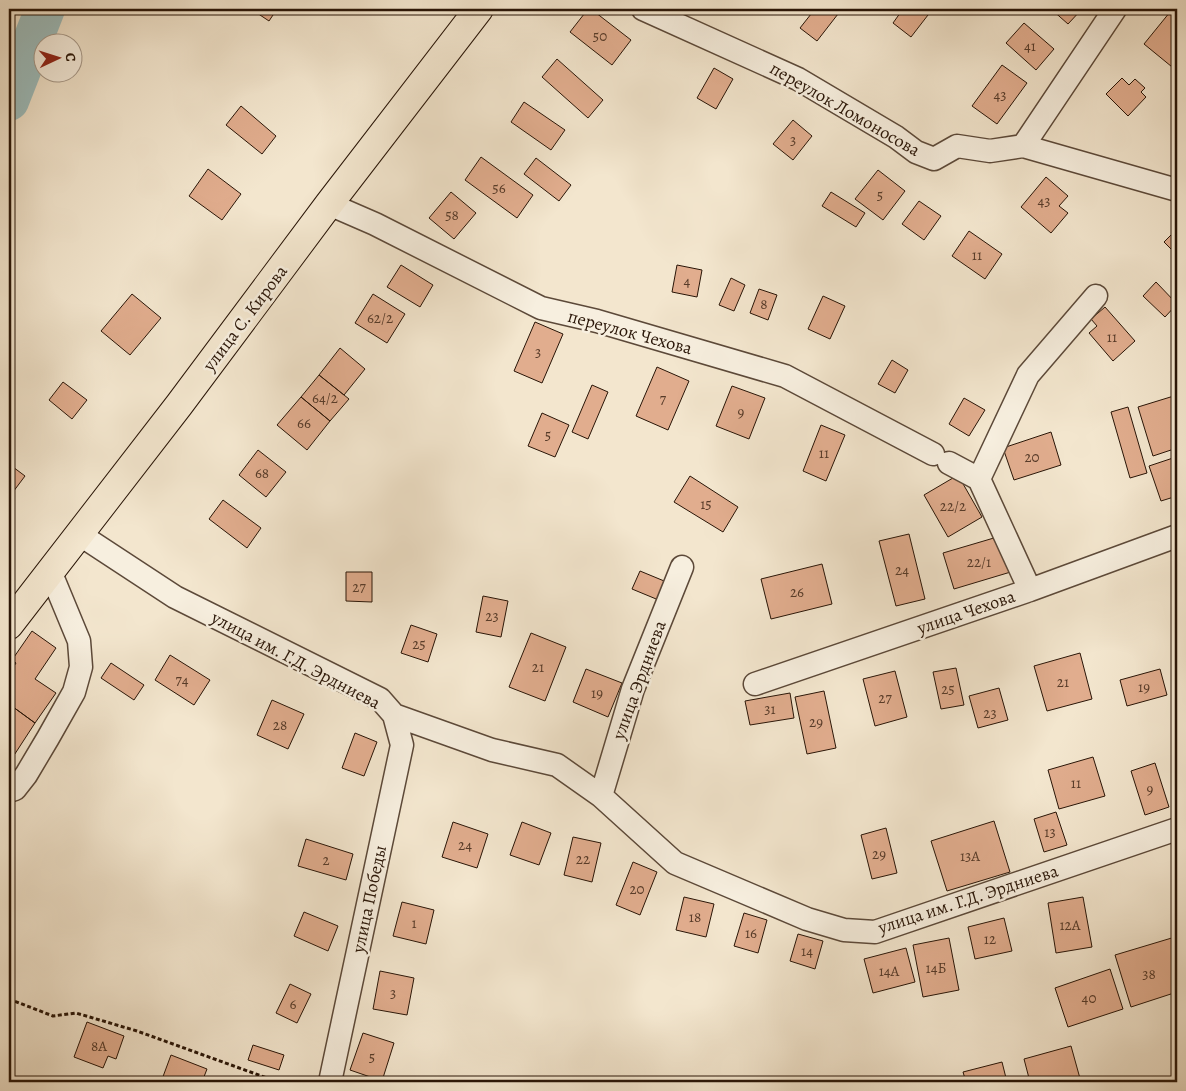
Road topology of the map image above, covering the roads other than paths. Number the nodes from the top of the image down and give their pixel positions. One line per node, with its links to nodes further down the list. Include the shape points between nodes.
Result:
1 (479, 9): 6 (main road, улица С. Кирова)
2 (643, 9): 4 (street, переулок Ломоносова, via 798,79 916,152 934,159 957,146 990,151)
3 (1115, 9): 4 (street)
4 (1023, 146): 5 (street)
5 (1177, 190)
6 (329, 204): 8 (street, переулок Чехова, via 541,308 597,321 785,376); 9 (main road, улица С. Кирова, via 180,405)
7 (1096, 296): 8 (street, via 1028,375)
8 (980, 479): 13 (street)
9 (79, 534): 12 (main road, улица С. Кирова); 16 (street, улица им. Г.Д. Эрдниева, via 175,597 380,699)
10 (1177, 536): 13 (street, улица Чехова)
11 (682, 567): 18 (street, улица Эрдниева, via 633,689)
12 (50, 571): 14 (main road, улица С. Кирова); 17 (street, via 79,642 81,666 74,692 48,738 26,775)
13 (1030, 590): 15 (street, улица Чехова)
14 (9, 625)
15 (754, 684)
16 (394, 715): 18 (street, улица им. Г.Д. Эрдниева, via 492,750 557,764); 20 (street, улица Победы, via 402,745)
17 (9, 791)
18 (601, 796): 19 (street, улица им. Г.Д. Эрдниева, via 675,863 807,919 844,930 875,932)
19 (1177, 829)
20 (330, 1082)

